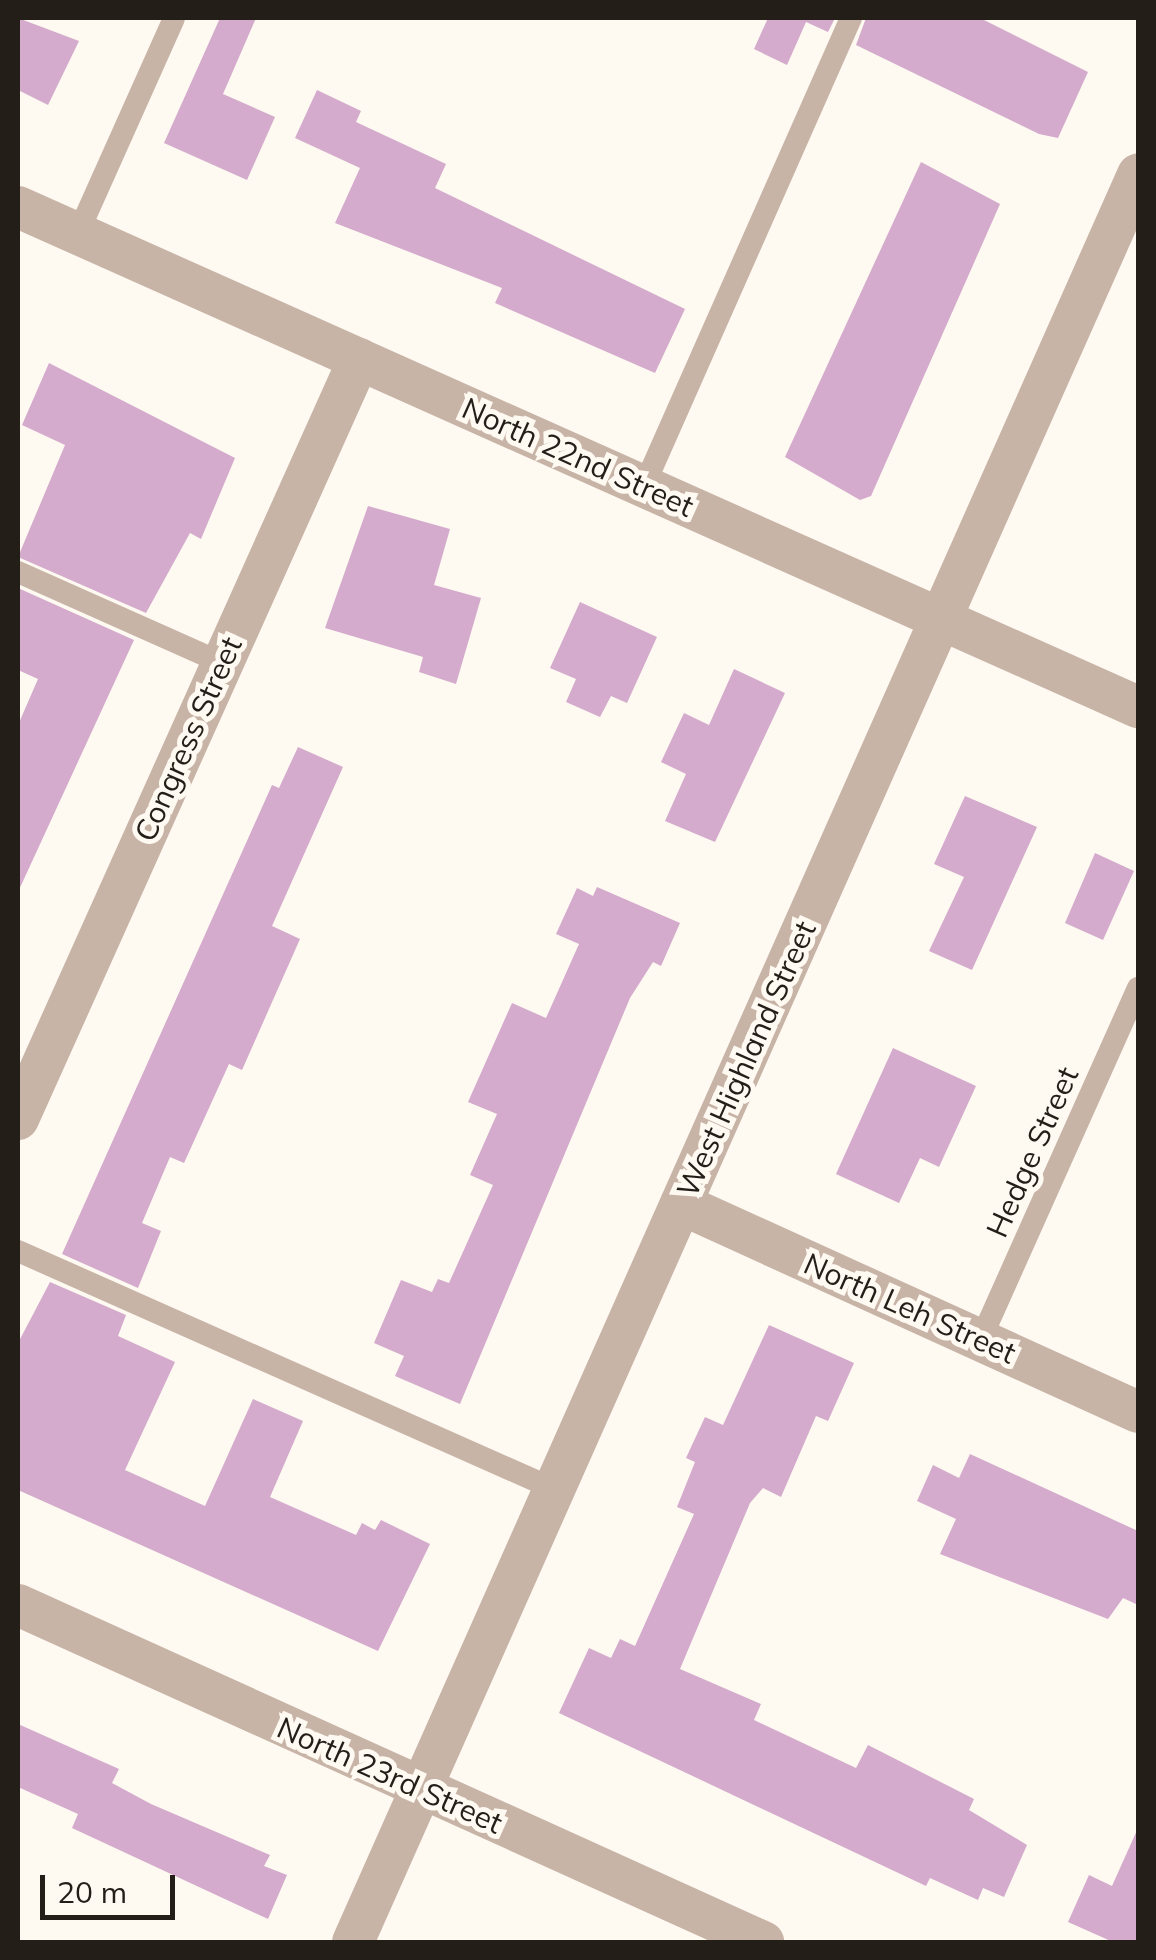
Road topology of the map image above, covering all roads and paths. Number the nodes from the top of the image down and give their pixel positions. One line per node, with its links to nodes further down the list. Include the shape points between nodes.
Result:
1 (174, 18): 5 (lane)
2 (851, 18): 7 (lane)
3 (1138, 175): 9 (street, West Highland Street)
4 (18, 206): 5 (street, North 22nd Street)
5 (78, 233): 6 (street, North 22nd Street)
6 (359, 359): 7 (street, North 22nd Street); 10 (street, Congress Street)
7 (644, 486): 9 (street, North 22nd Street)
8 (18, 572): 10 (lane)
9 (942, 619): 11 (street, North 22nd Street); 14 (street, West Highland Street)
10 (222, 664): 13 (street, Congress Street)
11 (1138, 707)
12 (1138, 988): 16 (lane, Hedge Street)
13 (18, 1119)
14 (681, 1204): 16 (street, North Leh Street); 18 (street, West Highland Street)
15 (18, 1251): 18 (lane)
16 (980, 1341): 17 (street, North Leh Street)
17 (1138, 1412)
18 (554, 1489): 20 (street, West Highland Street)
19 (18, 1605): 20 (street, North 23rd Street)
20 (420, 1790): 21 (street, West Highland Street); 22 (street, North 23rd Street)
21 (352, 1942)
22 (763, 1942)

